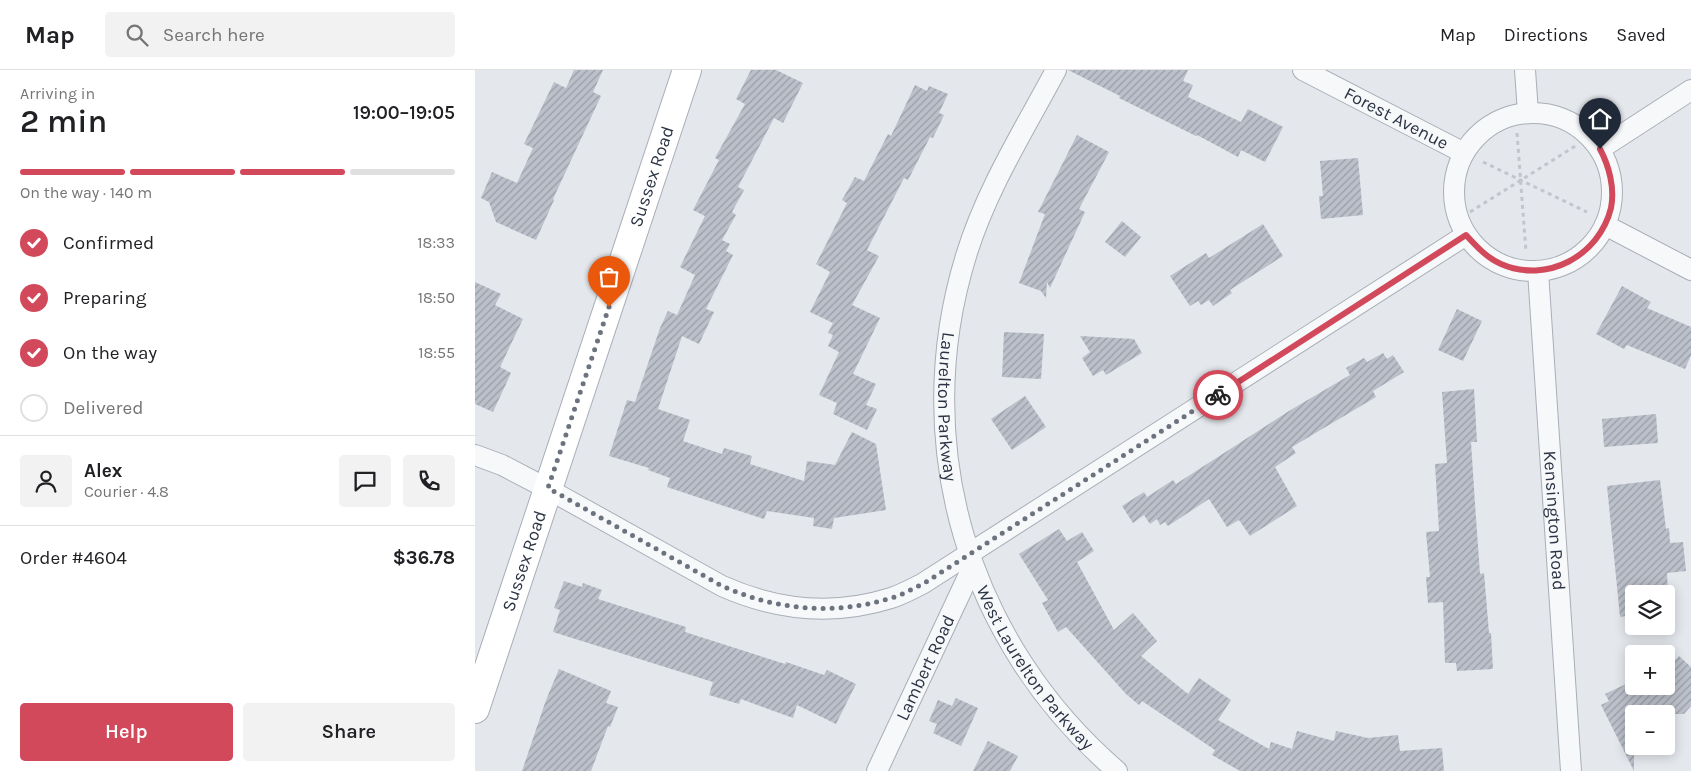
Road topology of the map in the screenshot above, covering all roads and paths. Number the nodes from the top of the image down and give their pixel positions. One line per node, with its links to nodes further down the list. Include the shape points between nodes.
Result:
1 (687, 70): 15 (street, Sussex Road)
2 (1056, 70): 16 (street, Laurelton Parkway, via 987,200 966,256 952,313 945,372 945,423 951,482)
3 (1303, 70): 8 (street, Forest Avenue)
4 (1525, 70): 6 (street)
5 (1691, 90): 7 (street)
6 (1522, 114): 7 (street, via 1544,113 1567,120); 8 (street, via 1506,117 1486,128); 9 (path)
7 (1595, 143): 9 (path); 10 (street, via 1605,159 1611,180 1611,206)
8 (1464, 153): 9 (path); 11 (street, via 1456,174 1454,197)
9 (1521, 180): 10 (path); 11 (path); 13 (path)
10 (1605, 223): 12 (street); 13 (street, via 1593,244 1577,258 1560,266)
11 (1463, 227): 13 (street, via 1481,251 1500,264); 16 (street)
12 (1691, 270)
13 (1533, 271): 20 (street, Kensington Road)
14 (475, 454): 15 (street)
15 (548, 488): 16 (street, via 722,586 778,605 816,610 891,598); 17 (street, Sussex Road)
16 (971, 560): 18 (street, Lambert Road); 19 (street, West Laurelton Parkway, via 992,610 1021,662 1055,710 1090,748)
17 (475, 709)
18 (877, 771)
19 (1117, 771)
20 (1571, 771)

